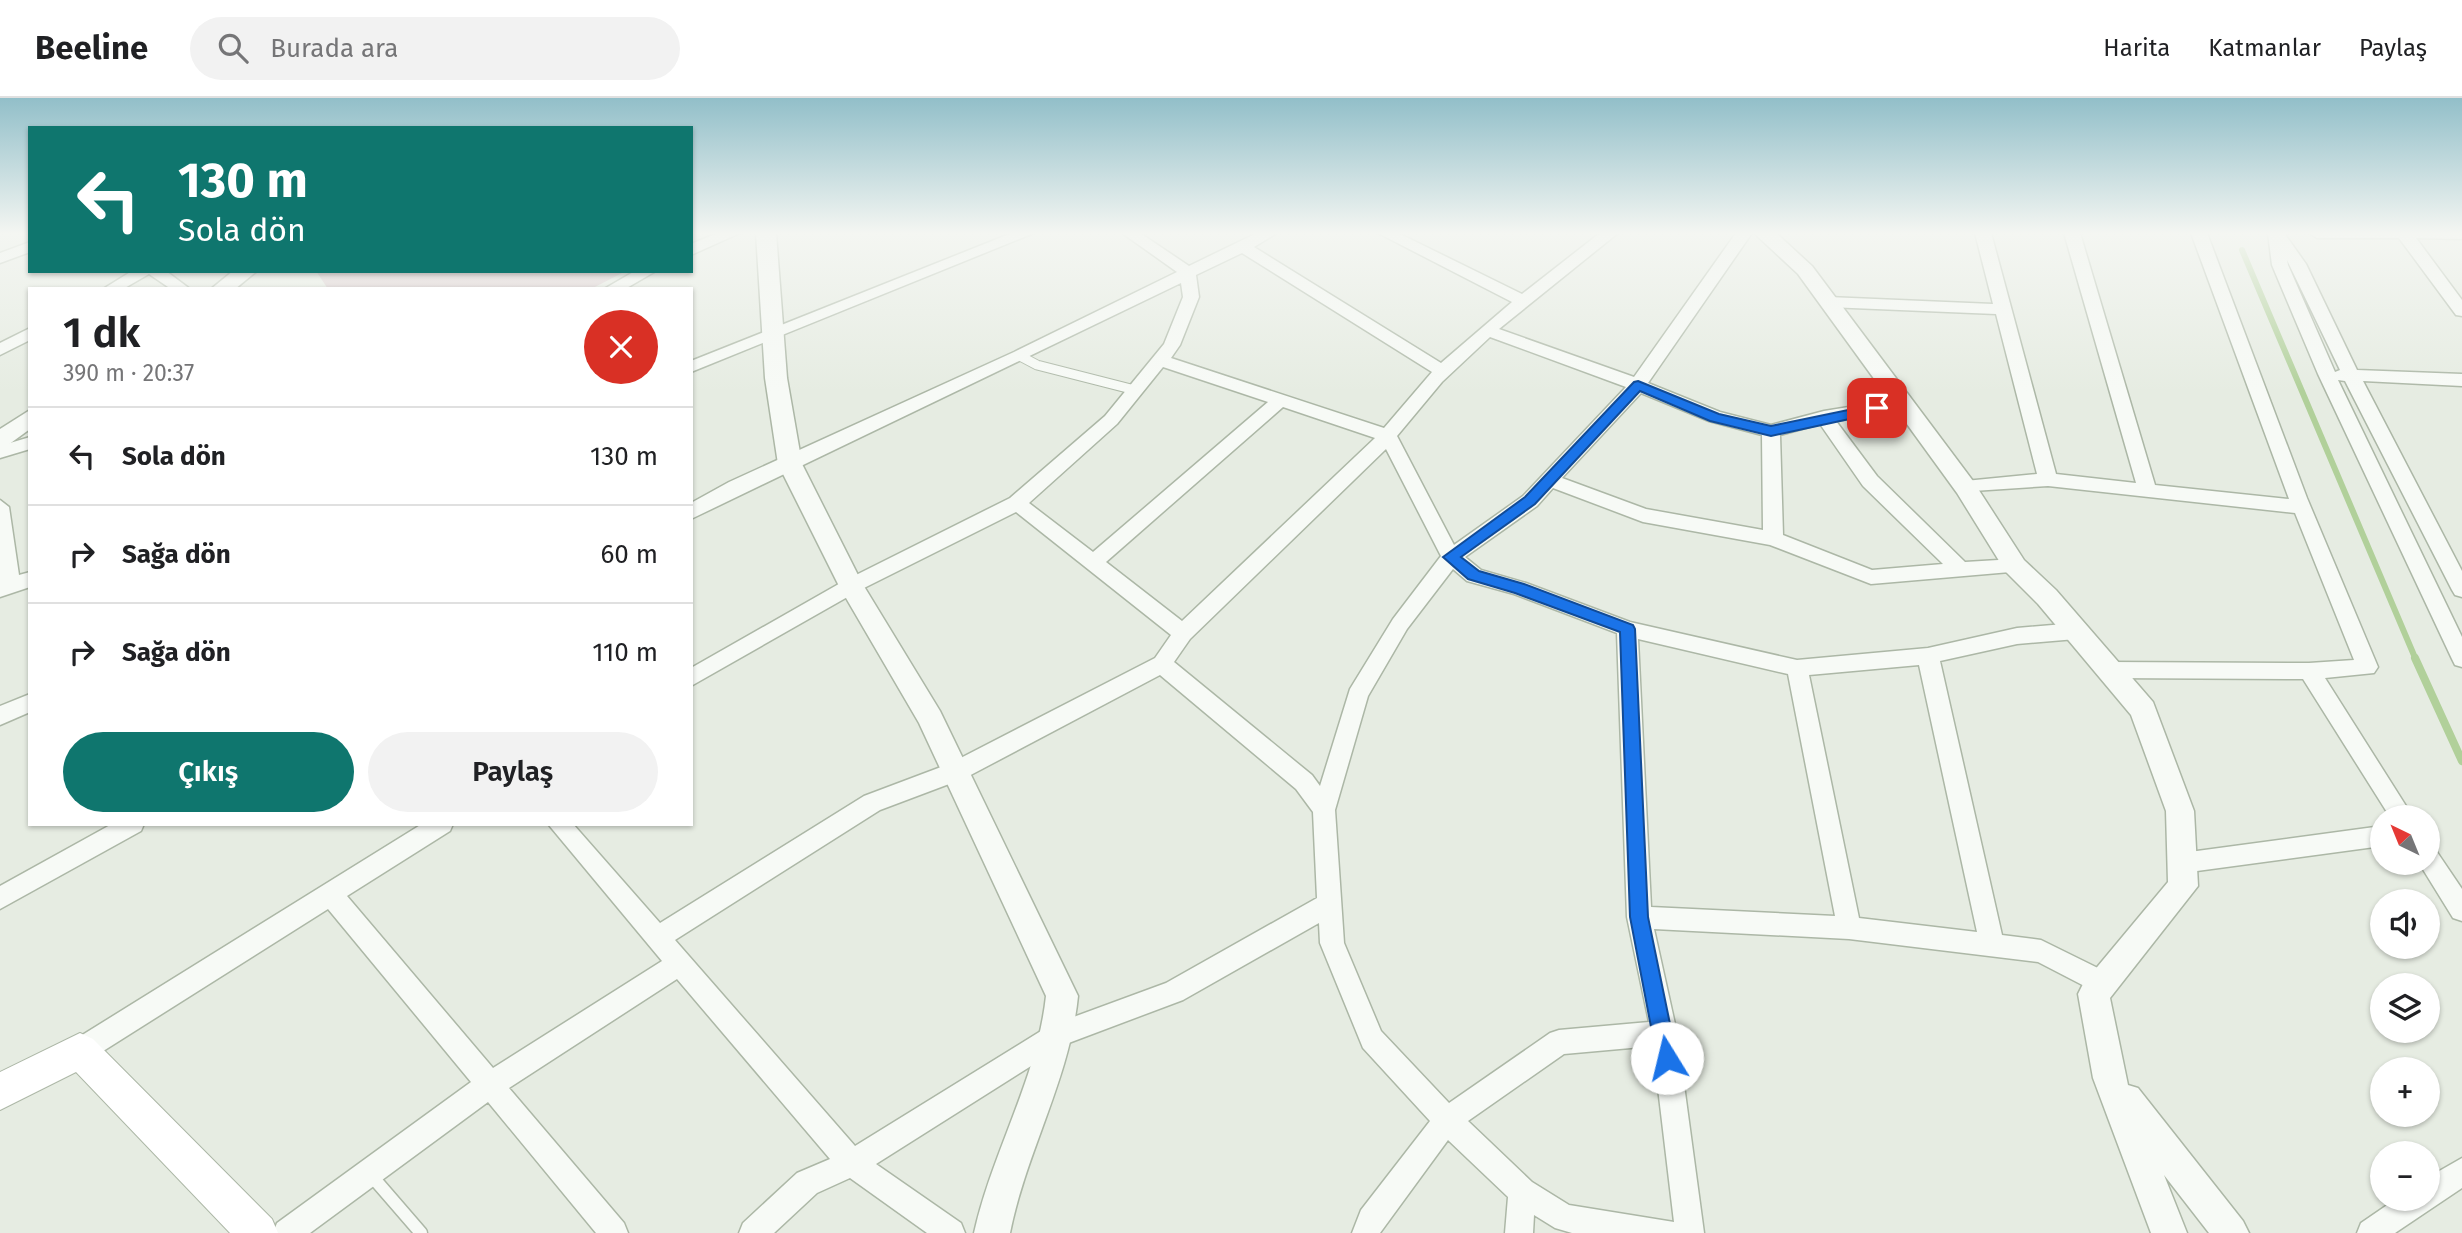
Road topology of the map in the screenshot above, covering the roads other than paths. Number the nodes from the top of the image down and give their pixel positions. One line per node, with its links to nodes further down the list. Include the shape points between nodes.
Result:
1 (770, 286): 22 (street)
2 (895, 286): 22 (street)
3 (1163, 286): 24 (street)
4 (1190, 286): 25 (street, via 1191,297 1172,345)
5 (1306, 286): 27 (street)
6 (1494, 286): 16 (street)
7 (1540, 286): 16 (street)
8 (1707, 286): 31 (street)
9 (1816, 286): 17 (street)
10 (1997, 286): 18 (street)
11 (2088, 286): 45 (street)
12 (2219, 286): 48 (street)
13 (2289, 286): 28 (street)
14 (2308, 286): 29 (street)
15 (2443, 286): 19 (street)
16 (1522, 300): 20 (street)
17 (1828, 302): 18 (street); 34 (street)
18 (2003, 309): 42 (street)
19 (2462, 311)
20 (1487, 330): 27 (street); 31 (street)
21 (28, 334): 23 (street)
22 (773, 335): 26 (street); 41 (street)
23 (0, 350)
24 (1020, 356): 32 (lane, via 1037,365); 41 (street)
25 (1159, 360): 32 (street); 33 (street)
26 (693, 366)
27 (1444, 372): 38 (street, via 1406,410)
28 (2327, 374): 29 (street); 58 (street)
29 (2351, 375): 30 (street); 57 (street)
30 (2462, 380)
31 (1638, 385): 37 (street, via 1715,417); 43 (street)
32 (1135, 390): 46 (street, via 1111,420)
33 (1281, 400): 38 (street); 52 (street)
34 (1904, 404): 35 (street); 44 (street)
35 (1824, 417): 37 (street); 54 (street, via 1870,481)
36 (28, 418): 39 (street)
37 (1771, 431): 50 (street)
38 (1388, 436): 51 (street); 61 (street)
39 (2, 438): 40 (street)
40 (28, 443)
41 (790, 464): 49 (street); 56 (street)
42 (2048, 480): 44 (street); 45 (street)
43 (1549, 481): 50 (street, via 1643,515); 51 (street, via 1530,501)
44 (1965, 487): 53 (street)
45 (2148, 492): 48 (street)
46 (1017, 503): 52 (street); 56 (street)
47 (0, 506): 55 (street)
48 (2302, 507): 67 (street, via 2367,667)
49 (693, 511)
50 (1773, 539): 54 (street, via 1871,577)
51 (1451, 557): 59 (street, via 1474,576); 73 (street, via 1400,624 1358,695)
52 (1093, 563): 61 (street)
53 (2015, 566): 54 (street); 60 (street)
54 (1961, 570)
55 (14, 585)
56 (851, 586): 68 (street); 71 (street)
57 (2462, 590)
58 (2454, 628): 63 (street)
59 (1628, 629): 65 (street); 84 (street)
60 (2076, 631): 62 (street, via 2017,636); 66 (street)
61 (1182, 633): 64 (street)
62 (1928, 656): 65 (street); 87 (street)
63 (2462, 659)
64 (1162, 664): 71 (street); 73 (street, via 1304,782)
65 (1797, 667): 85 (street)
66 (2109, 670): 67 (street); 78 (street, via 2143,710 2180,811)
67 (2309, 671): 72 (street)
68 (693, 677)
69 (28, 703): 70 (street)
70 (0, 716)
71 (957, 771): 86 (street, via 872,803); 91 (street, via 1062,996)
72 (2394, 805)
73 (1324, 810): 82 (street)
74 (129, 826): 81 (street)
75 (439, 826): 80 (street)
76 (561, 826): 86 (street)
77 (2370, 838): 78 (street)
78 (2182, 863): 89 (street, via 2183,886)
79 (2439, 875): 83 (street)
80 (331, 894): 92 (street); 94 (street)
81 (0, 898)
82 (1331, 903): 91 (street, via 1174,992); 96 (street, via 1332,943 1372,1039)
83 (2462, 910)
84 (1639, 917): 85 (street); 90 (street)
85 (1849, 928): 87 (street)
86 (659, 937): 88 (street)
87 (1992, 945): 89 (street, via 2041,951)
88 (678, 964): 94 (street); 97 (street)
89 (2103, 983): 93 (street, via 2094,994)
90 (1664, 1033): 96 (street, via 1559,1042); 113 (street)
91 (1058, 1035): 97 (street); 109 (street, via 999,1200)
92 (80, 1051): 95 (main road); 104 (main road)
93 (2109, 1078): 114 (street); 115 (street)
94 (488, 1086): 99 (street); 106 (street)
95 (0, 1092)
96 (1447, 1120): 101 (street); 110 (street, via 1371,1220)
97 (852, 1163): 107 (street, via 807,1183); 108 (street)
98 (2462, 1172): 100 (street)
99 (369, 1173): 104 (street); 105 (lane)
100 (2440, 1186)
101 (1522, 1192): 111 (street); 112 (street, via 1565,1218)
102 (2404, 1211): 103 (street)
103 (2379, 1229)
104 (260, 1232)
105 (421, 1233)
106 (614, 1233)
107 (753, 1233)
108 (951, 1233)
109 (992, 1233)
110 (1366, 1233)
111 (1520, 1233)
112 (1668, 1233)
113 (1690, 1233)
114 (2170, 1233)
115 (2231, 1233)

